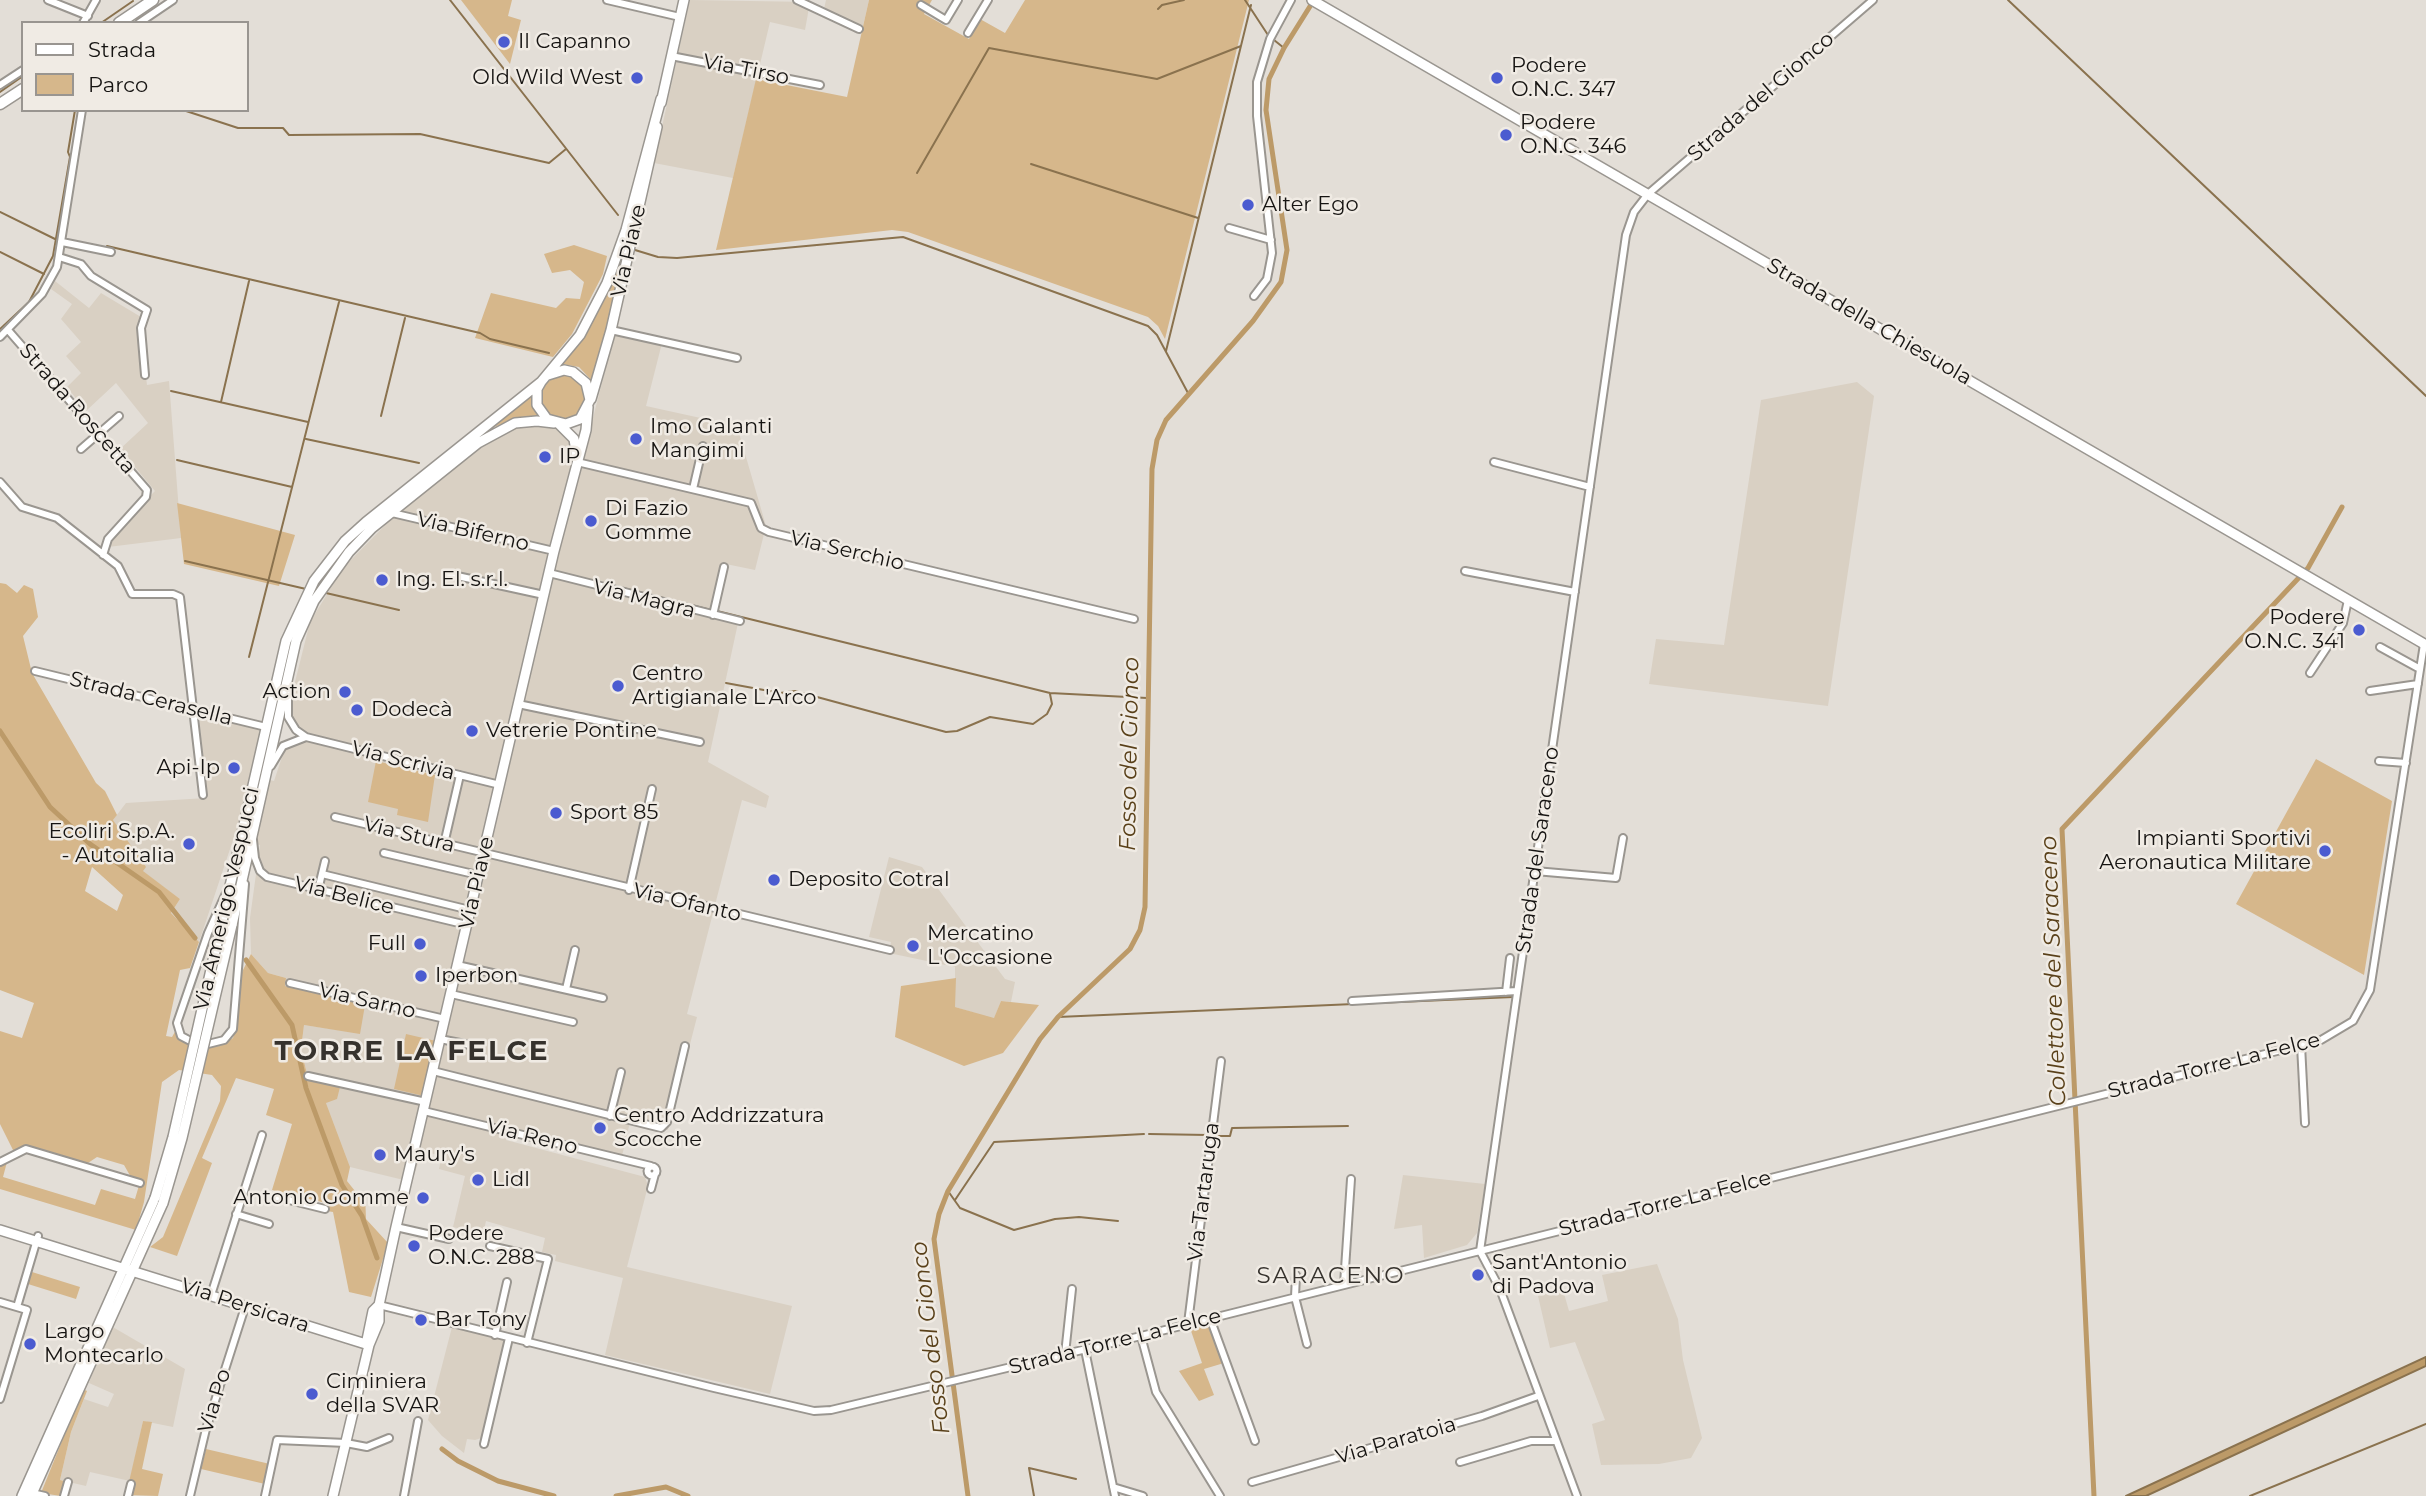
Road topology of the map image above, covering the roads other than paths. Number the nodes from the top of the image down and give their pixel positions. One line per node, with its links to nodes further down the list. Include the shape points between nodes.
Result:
1 (48, 0): 14 (street)
2 (96, 0): 14 (street)
3 (153, 0): 17 (main road)
4 (173, 0): 18 (street)
5 (607, 0): 15 (street)
6 (684, 0): 15 (street, Via Piave)
7 (797, 0): 19 (street)
8 (958, 0): 13 (street, via 946,20)
9 (988, 0): 20 (street)
10 (1291, 0): 31 (street, via 1269,43 1257,87)
11 (1873, 0): 29 (street, Strada del Gionco)
12 (1316, 2): 29 (street, Strada della Chiesuola)
13 (921, 5)
14 (88, 16): 16 (street)
15 (680, 17): 21 (street, Via Piave)
16 (84, 21)
17 (122, 21)
18 (142, 21)
19 (859, 29)
20 (968, 33)
21 (671, 56): 24 (street, Via Tirso); 26 (street, Via Piave)
22 (21, 71): 23 (street)
23 (0, 85)
24 (820, 85)
25 (21, 90): 27 (main road)
26 (661, 99): 37 (street, Via Piave); 41 (street, Via Piave, via 607,283 578,338)
27 (0, 104)
28 (82, 112): 32 (street)
29 (1648, 194): 51 (street, Strada del Saraceno, via 1627,229); 62 (street, Strada della Chiesuola)
30 (1229, 228): 31 (street)
31 (1271, 240): 35 (street, via 1269,274)
32 (62, 242): 33 (street); 34 (street)
33 (111, 252)
34 (60, 257): 36 (street, via 46,288); 40 (street, via 81,264 89,275 147,310 141,328)
35 (1254, 296)
36 (8, 330): 38 (street); 45 (street, Strada Roscetta)
37 (611, 330): 39 (street); 42 (street, Via Piave)
38 (0, 337)
39 (737, 358)
40 (145, 375)
41 (544, 378): 42 (street, via 556,371 573,372 586,383); 44 (street, via 537,389 537,405); 76 (street, Via Amerigo Vespucci, via 386,504 329,561 294,620)
42 (589, 404): 44 (street, via 573,423); 48 (street, Via Piave)
43 (118, 416): 45 (street)
44 (556, 424): 48 (street, via 575,442); 53 (street, Via Amerigo Vespucci, via 524,422 497,431)
45 (98, 434): 47 (street); 55 (street, Strada Roscetta, via 147,493 114,530)
46 (703, 446): 52 (street)
47 (81, 449)
48 (577, 462): 52 (street, Via Serchio); 54 (street, Via Piave)
49 (1494, 462): 51 (street)
50 (0, 482): 55 (street, via 22,507 57,517)
51 (1590, 487): 60 (street, Strada del Saraceno)
52 (693, 489): 64 (street, Via Serchio, via 751,503 761,528 769,532)
53 (392, 513): 54 (street, Via Biferno); 70 (street, Via Amerigo Vespucci, via 349,552 321,590 305,620)
54 (554, 551): 58 (street, Via Piave)
55 (103, 555): 75 (street, via 120,568 132,594 180,597)
56 (724, 567): 63 (street)
57 (1465, 571): 60 (street)
58 (549, 573): 61 (street, Via Piave); 63 (street, Via Magra)
59 (448, 574): 61 (street)
60 (1575, 592): 94 (street, Strada del Saraceno)
61 (544, 595): 74 (street, Via Piave)
62 (2348, 600): 66 (street, Strada della Chiesuola); 71 (street, via 2343,623)
63 (713, 615): 65 (street, Via Magra)
64 (1134, 619)
65 (740, 621)
66 (2425, 645): 68 (street, Strada Torre La Felce)
67 (2380, 647): 68 (street)
68 (2420, 670): 72 (street, Strada Torre La Felce)
69 (35, 671): 75 (street, Strada Cerasella)
70 (289, 672): 77 (street, via 288,717); 82 (street, Via Amerigo Vespucci)
71 (2310, 673)
72 (2418, 684): 73 (street); 80 (street, Strada Torre La Felce)
73 (2371, 691)
74 (518, 704): 78 (street); 83 (street, Via Piave)
75 (192, 709): 76 (street, Strada Cerasella); 85 (street)
76 (266, 727): 97 (street, Via Amerigo Vespucci)
77 (306, 737): 81 (street, Via Scrivia); 82 (street, via 283,746)
78 (700, 742)
79 (2379, 761): 80 (street)
80 (2406, 763): 117 (street, Strada Torre La Felce, via 2368,997 2344,1028)
81 (460, 775): 83 (street, Via Scrivia); 89 (street)
82 (265, 780): 87 (street, Via Amerigo Vespucci)
83 (499, 785): 91 (street, Via Piave)
84 (652, 789): 99 (street)
85 (203, 795)
86 (335, 817): 89 (street, Via Stura)
87 (253, 834): 92 (street, Via Amerigo Vespucci); 98 (street, Via Belice, via 260,871 267,877)
88 (1623, 838): 94 (street, via 1616,878)
89 (444, 844): 91 (street, Via Stura)
90 (384, 853): 96 (street)
91 (483, 855): 96 (street, Via Piave); 99 (street, Via Ofanto)
92 (247, 861): 97 (street, via 233,1029 224,1041 200,1046 181,1036 178,1016); 132 (street, Via Amerigo Vespucci, bridge, via 182,1138)
93 (325, 861): 95 (street)
94 (1535, 871): 108 (street, Strada del Saraceno)
95 (322, 874): 98 (street); 100 (street)
96 (478, 875): 100 (street, Via Piave)
97 (232, 879): 132 (street, Via Amerigo Vespucci, bridge)
98 (318, 890): 101 (street, Via Belice)
99 (629, 890): 103 (street, Via Ofanto)
100 (470, 910): 101 (street, Via Piave)
101 (467, 925): 105 (street, Via Piave)
102 (575, 950): 107 (street)
103 (890, 950)
104 (1510, 958): 109 (street)
105 (457, 965): 107 (street); 110 (street, Via Piave)
106 (290, 983): 113 (street, Via Sarno)
107 (566, 989): 111 (street)
108 (1517, 991): 109 (street); 142 (street, Strada del Saraceno)
109 (1506, 992): 112 (street)
110 (451, 995): 113 (street, Via Piave); 114 (street)
111 (603, 998)
112 (1352, 1000)
113 (445, 1019): 115 (street, Via Piave)
114 (573, 1022)
115 (440, 1039): 116 (street); 120 (street, Via Piave)
116 (470, 1045)
117 (2301, 1045): 125 (street); 142 (street, Strada Torre La Felce)
118 (685, 1046): 124 (street, via 664,1125)
119 (1221, 1061): 155 (street, Via Tartaruga)
120 (433, 1071): 123 (street, Via Piave); 124 (street)
121 (621, 1072): 124 (street)
122 (308, 1076): 123 (street, Via Reno)
123 (425, 1107): 130 (street, Via Reno, via 640,1165 651,1172); 137 (street, Via Piave)
124 (610, 1116)
125 (2305, 1124)
126 (262, 1135): 134 (street)
127 (0, 1162): 129 (street, via 26,1149)
128 (1350, 1179): 146 (street)
129 (140, 1183)
130 (652, 1186)
131 (277, 1197): 133 (street)
132 (159, 1201): 143 (street, Via Amerigo Vespucci)
133 (325, 1209)
134 (236, 1214): 136 (street); 148 (street)
135 (0, 1224): 139 (street)
136 (269, 1224)
137 (396, 1227): 140 (street); 151 (street, Via Piave)
138 (0, 1230): 139 (street)
139 (37, 1239): 143 (street, Via Persicara); 152 (street)
140 (449, 1239)
141 (489, 1246): 159 (street, via 548,1259)
142 (1480, 1251): 146 (street, Strada Torre La Felce); 165 (street, via 1500,1289)
143 (127, 1268): 148 (street, Via Persicara); 177 (street, Via Amerigo Vespucci)
144 (1296, 1275): 149 (street)
145 (507, 1282): 156 (street)
146 (1345, 1284): 149 (street, Strada Torre La Felce)
147 (1072, 1290): 163 (street)
148 (211, 1295): 153 (street, Via Persicara)
149 (1295, 1297): 154 (street, Strada Torre La Felce); 160 (street)
150 (0, 1302): 152 (street)
151 (379, 1305): 156 (street, Strada Torre La Felce); 161 (street, Via Piave, via 366,1338)
152 (17, 1307): 164 (street, via 27,1310)
153 (245, 1307): 161 (street, Via Persicara); 181 (street, Via Po)
154 (1210, 1318): 155 (street, Strada Torre La Felce); 168 (street)
155 (1188, 1324): 157 (street, Strada Torre La Felce)
156 (495, 1335): 158 (street, Strada Torre La Felce)
157 (1141, 1336): 162 (street, Strada Torre La Felce); 187 (street, via 1156,1392)
158 (509, 1338): 159 (street, Strada Torre La Felce); 171 (street)
159 (527, 1343): 163 (street, Strada Torre La Felce, via 814,1411 848,1408)
160 (1307, 1344)
161 (369, 1345): 170 (street, Via Piave)
162 (1085, 1350): 163 (street, Strada Torre La Felce); 176 (street)
163 (1065, 1354)
164 (0, 1395)
165 (1538, 1396): 169 (street); 174 (street, Via Paratoia)
166 (418, 1421): 184 (street)
167 (388, 1438): 170 (street, via 368,1447)
168 (1255, 1441)
169 (1556, 1441): 172 (street, via 1528,1442); 188 (street)
170 (346, 1443): 182 (street, via 277,1440); 183 (street, Via Piave)
171 (484, 1444)
172 (1460, 1462)
173 (68, 1482): 179 (street)
174 (1252, 1482)
175 (131, 1484): 180 (street)
176 (1113, 1487): 185 (street); 186 (street)
177 (28, 1495): 178 (street)
178 (45, 1496)
179 (64, 1496)
180 (128, 1496)
181 (190, 1496)
182 (265, 1496)
183 (333, 1496)
184 (404, 1496)
185 (1115, 1496)
186 (1143, 1496)
187 (1220, 1496)
188 (1577, 1496)

